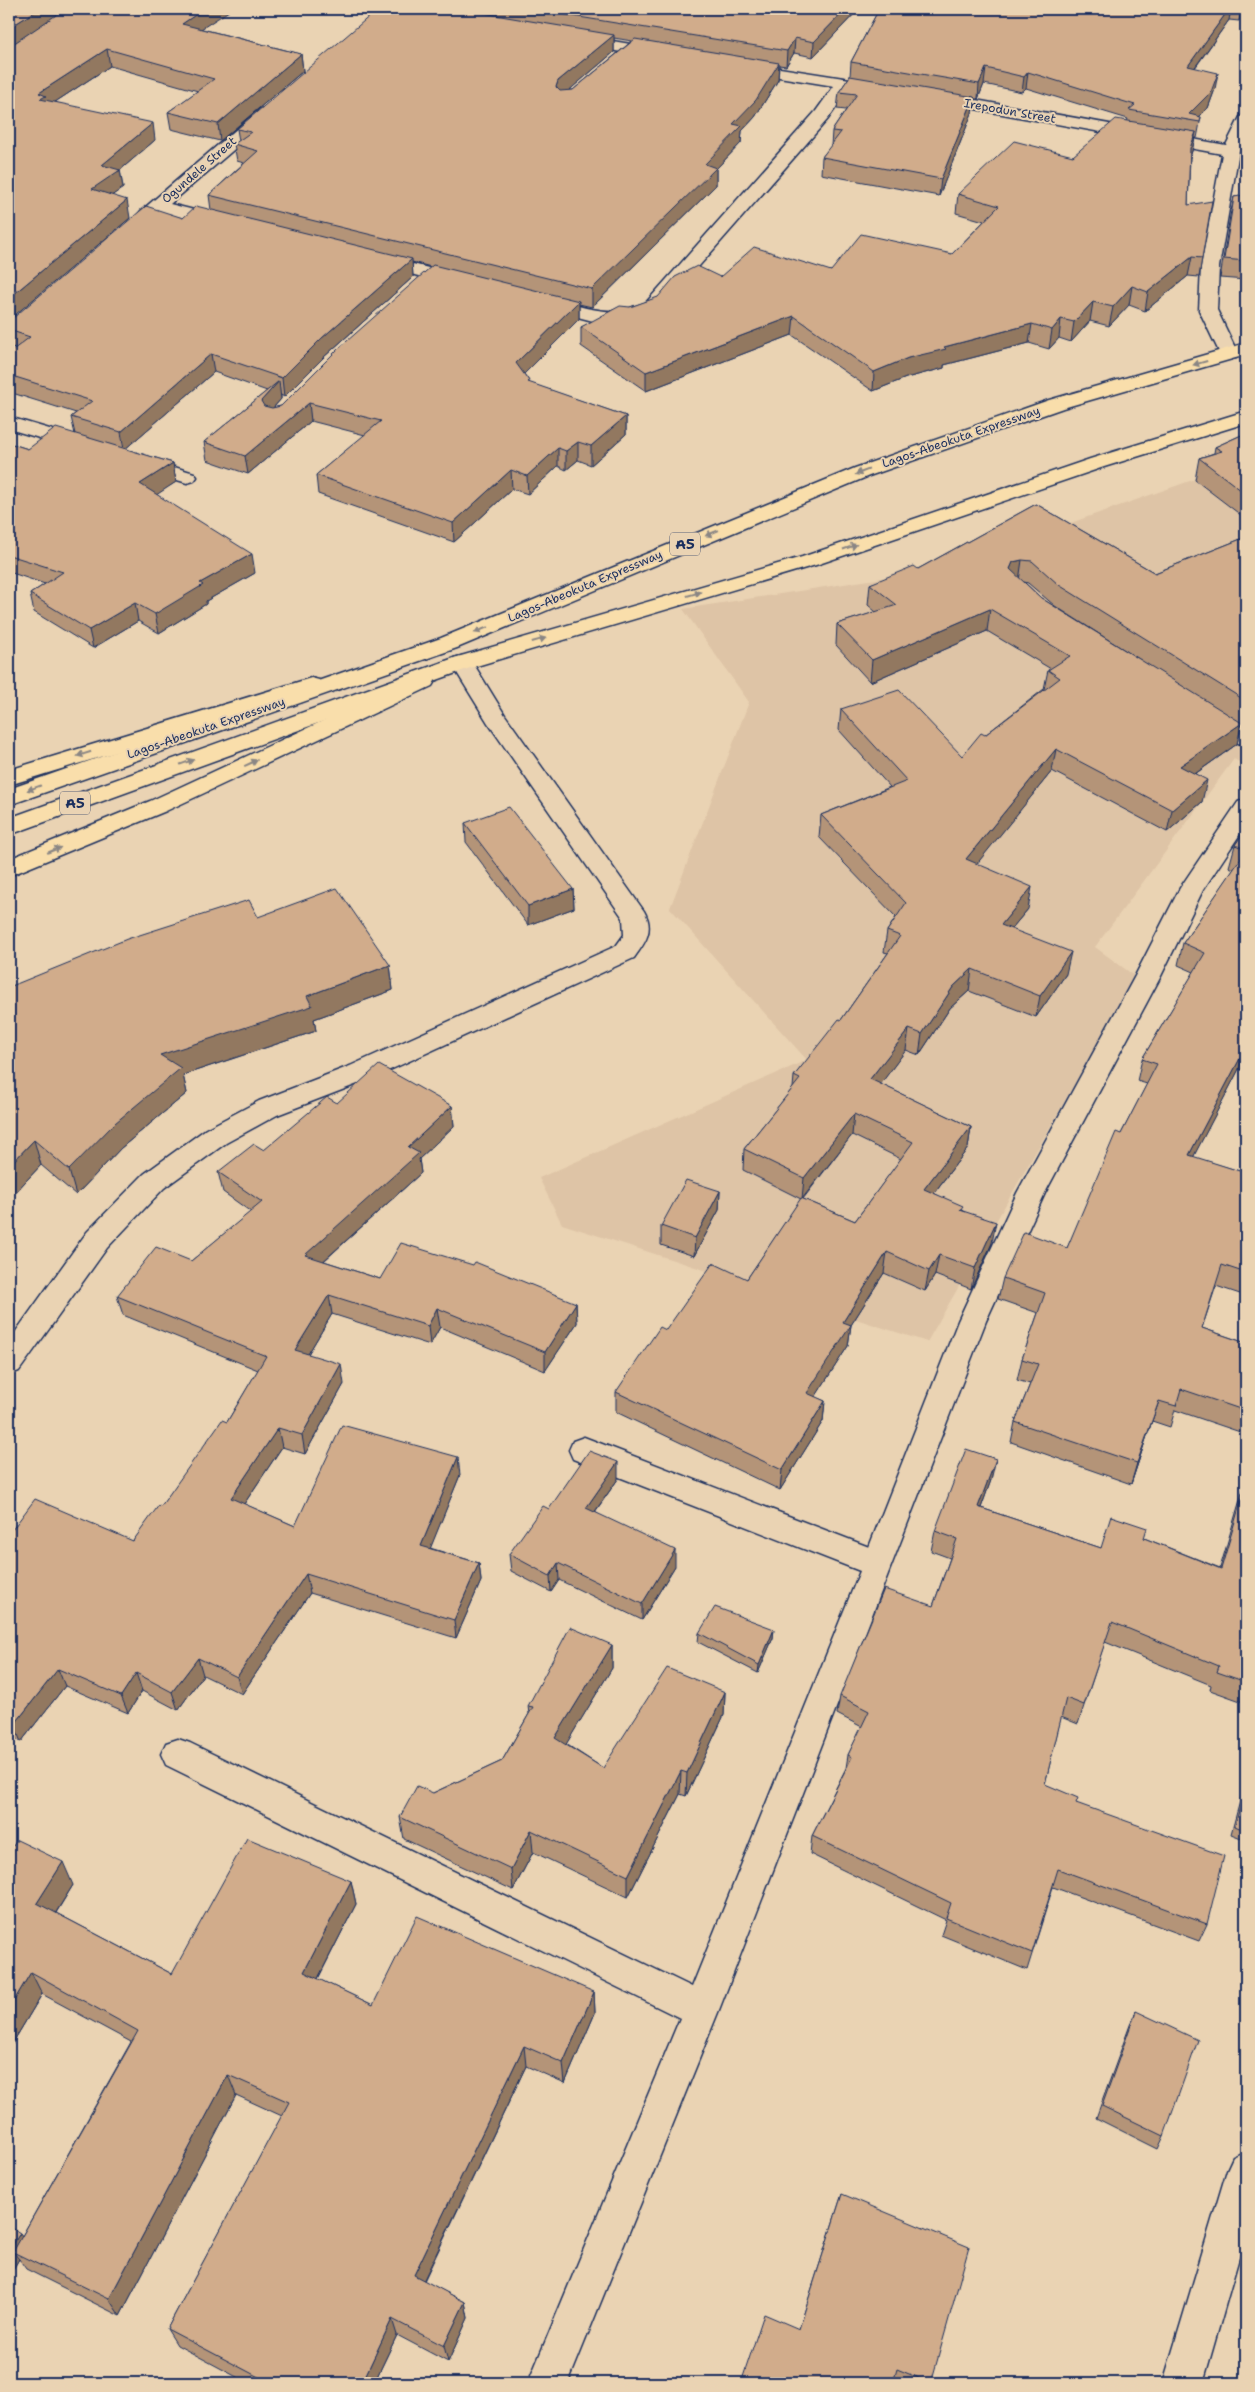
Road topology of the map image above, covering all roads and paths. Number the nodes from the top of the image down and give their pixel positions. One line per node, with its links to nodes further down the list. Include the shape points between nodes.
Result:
1 (564, 37): 2 (street)
2 (630, 49): 3 (street); 4 (street)
3 (679, 57)
4 (616, 61)
5 (728, 64): 6 (street)
6 (845, 83): 7 (street); 19 (street, via 822,115 650,310 629,318 597,316)
7 (894, 91)
8 (923, 96): 11 (street, Irepodun Street)
9 (279, 102): 12 (street, Ogundele Street)
10 (1246, 121): 11 (street)
11 (1231, 151): 20 (street, via 1210,267 1208,310)
12 (158, 206): 13 (street, Ogundele Street); 14 (street)
13 (135, 225)
14 (242, 227)
15 (365, 257): 16 (street)
16 (431, 274): 17 (street); 18 (street)
17 (416, 286)
18 (477, 286)
19 (523, 297)
20 (1237, 351): 24 (main road, Lagos-Abeokuta Expressway / A5, one-way to 24, via 1056,404 862,472)
21 (1246, 417): 25 (main road, Lagos-Abeokuta Expressway / A5, one-way to 21, via 809,561 1098,463)
22 (9, 423): 23 (street)
23 (187, 477)
24 (449, 643): 28 (main road, one-way to 28); 29 (main road, Lagos-Abeokuta Expressway / A5, one-way to 29)
25 (462, 663): 31 (main road, Lagos-Abeokuta Expressway / A5, one-way to 25); 32 (main road, one-way to 25, via 158,806); 33 (street, via 496,718 635,916 636,936 625,952 359,1073 268,1108 216,1136 154,1182 97,1240)
26 (1188, 702): 27 (street)
27 (1246, 738)
28 (9, 778)
29 (9, 797)
30 (1246, 807): 35 (street, via 1192,888 1031,1193 972,1321)
31 (9, 827)
32 (9, 868)
33 (9, 1362)
34 (584, 1450): 35 (street)
35 (878, 1564): 37 (street)
36 (178, 1754): 37 (street)
37 (701, 2010): 39 (street)
38 (1246, 2170): 40 (street)
39 (548, 2383)
40 (1184, 2383)

